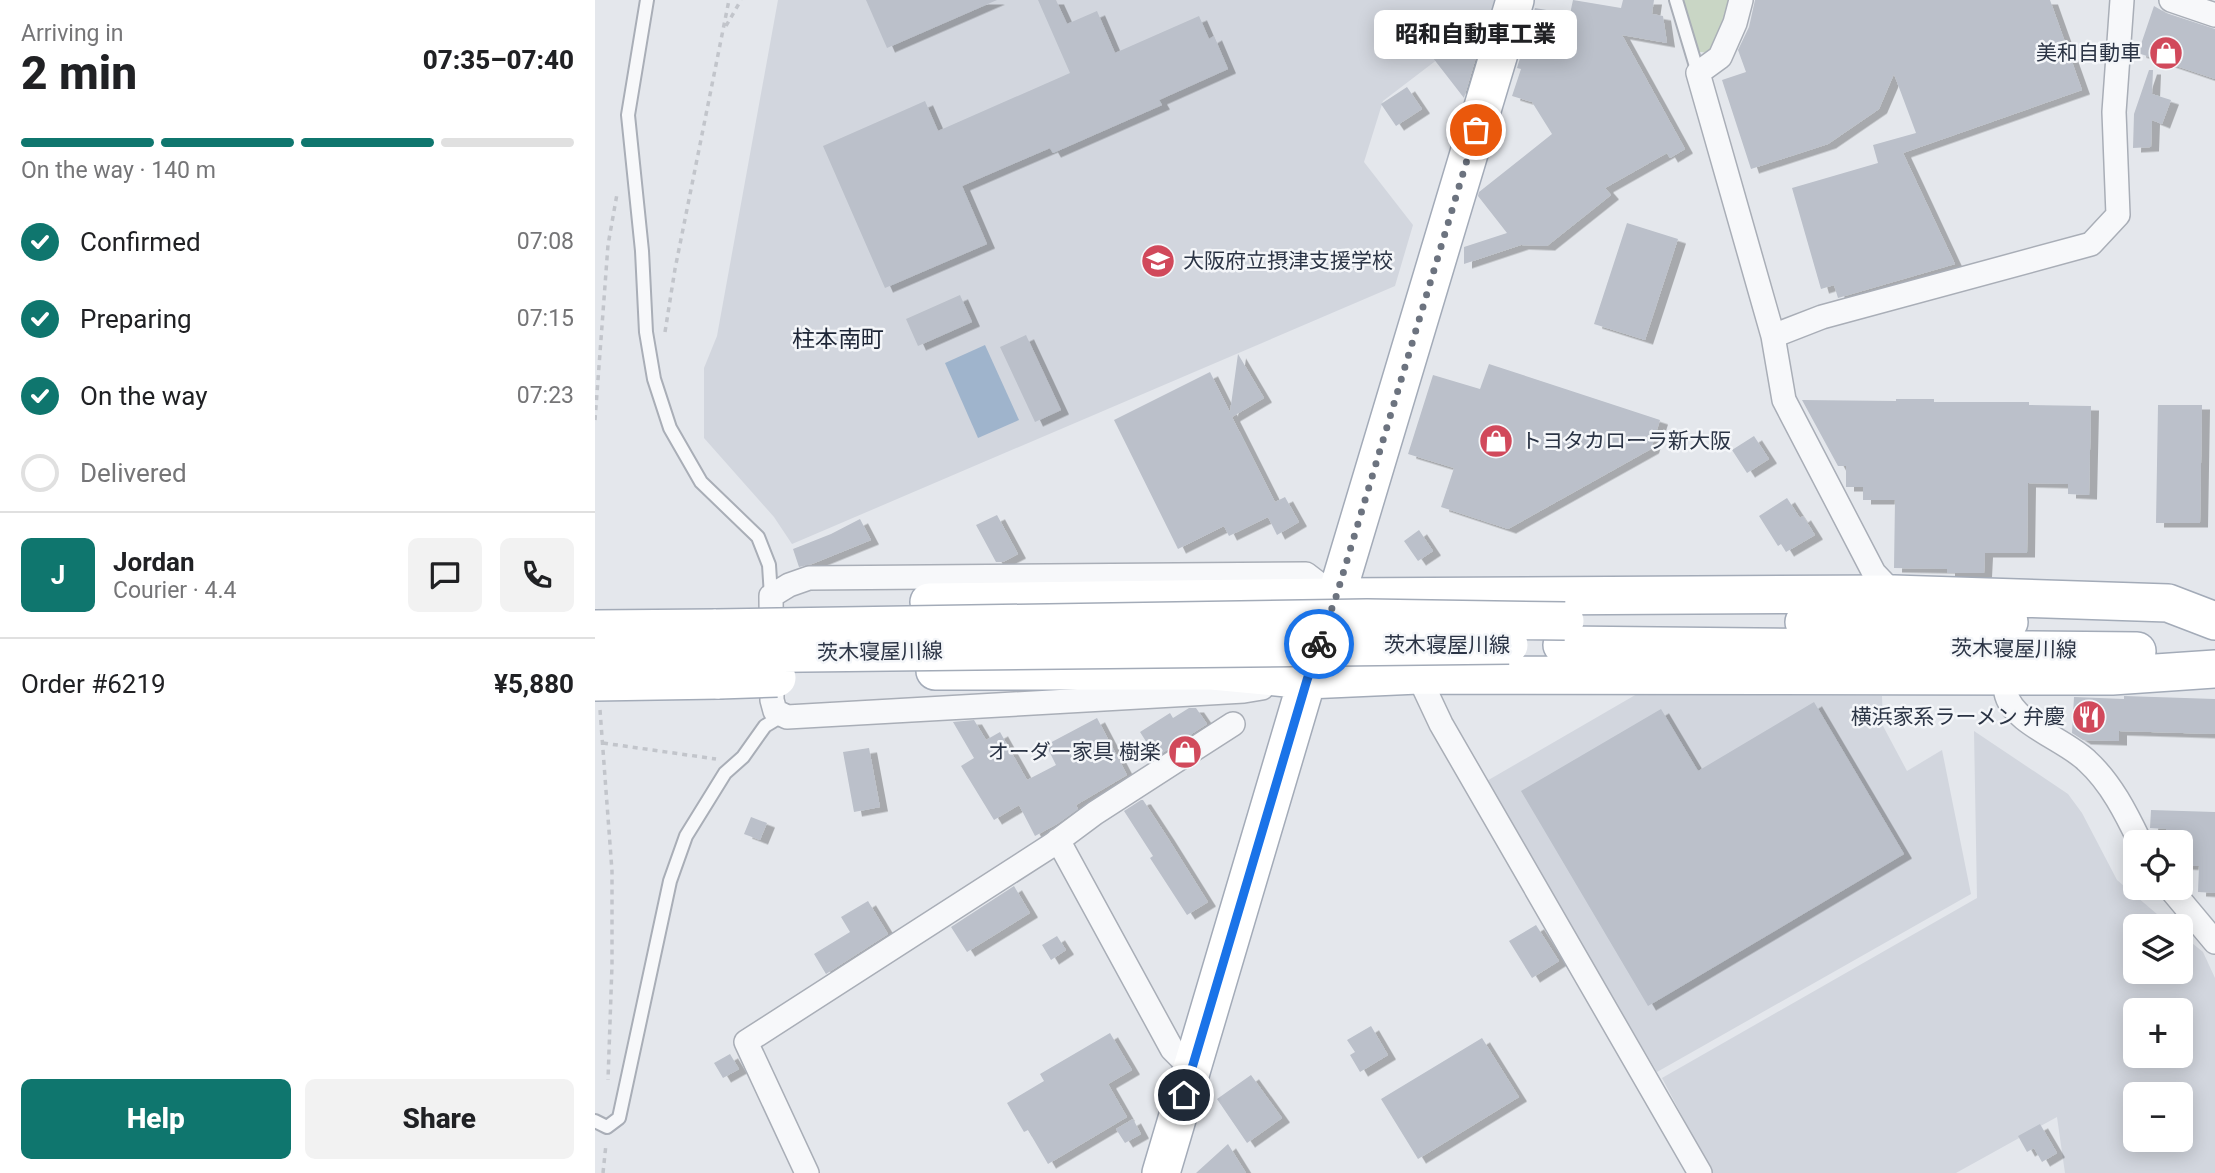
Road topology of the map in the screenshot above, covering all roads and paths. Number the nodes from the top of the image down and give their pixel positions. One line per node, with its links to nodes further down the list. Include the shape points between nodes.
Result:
1 (647, 0): 17 (lane, via 628,115 654,379 670,428 701,482 758,537 769,565)
2 (729, 0): 10 (path)
3 (741, 0): 10 (path)
4 (1515, 0): 18 (main road)
5 (1676, 0): 11 (lane)
6 (1741, 0): 11 (street, via 1720,57)
7 (2122, 0): 13 (street, via 2114,112 2118,215 2091,244 1822,317)
8 (2171, 0): 9 (street)
9 (2215, 15)
10 (725, 28): 14 (path)
11 (1697, 72): 13 (street)
12 (617, 193): 15 (path, via 608,245)
13 (1773, 336): 16 (street, via 1784,400 1874,573)
14 (663, 342)
15 (595, 420)
16 (1894, 594): 18 (main road); 20 (main road, via 2168,603)
17 (771, 596): 18 (street, via 809,578 1306,574); 31 (street, via 772,700 775,711)
18 (1336, 597): 23 (main road, via 929,601); 29 (main road)
19 (595, 609): 23 (main road)
20 (2215, 622): 22 (main road, 茨木寝屋川線)
21 (595, 629): 23 (main road, 茨木寝屋川線)
22 (1564, 633): 23 (main road, 茨木寝屋川線, bridge); 24 (main road, 茨木寝屋川線)
23 (716, 642): 25 (main road, 茨木寝屋川線); 29 (main road, bridge, via 935,671 1212,671); 30 (main road)
24 (2215, 651)
25 (595, 656)
26 (2215, 669): 28 (main road)
27 (1418, 676): 28 (main road); 29 (main road); 46 (street, via 1441,724)
28 (2005, 677): 35 (street, via 2006,695 2015,709 2086,760 2104,780)
29 (1307, 680): 31 (street, via 1244,691); 39 (main road)
30 (597, 695): 33 (path)
31 (787, 717): 34 (lane, via 765,726)
32 (1234, 724): 36 (street)
33 (603, 743): 34 (path); 41 (path, via 612,871)
34 (737, 762): 41 (lane, via 703,805 670,881 619,1118)
35 (2134, 830)
36 (1058, 840): 39 (street, via 1172,1049); 44 (street, via 746,1042)
37 (2180, 900): 38 (street)
38 (2215, 942)
39 (1192, 1069): 45 (main road)
40 (595, 1121): 41 (lane)
41 (607, 1127)
42 (606, 1154): 43 (path)
43 (603, 1173)
44 (807, 1173)
45 (1161, 1173)
46 (1700, 1173)

